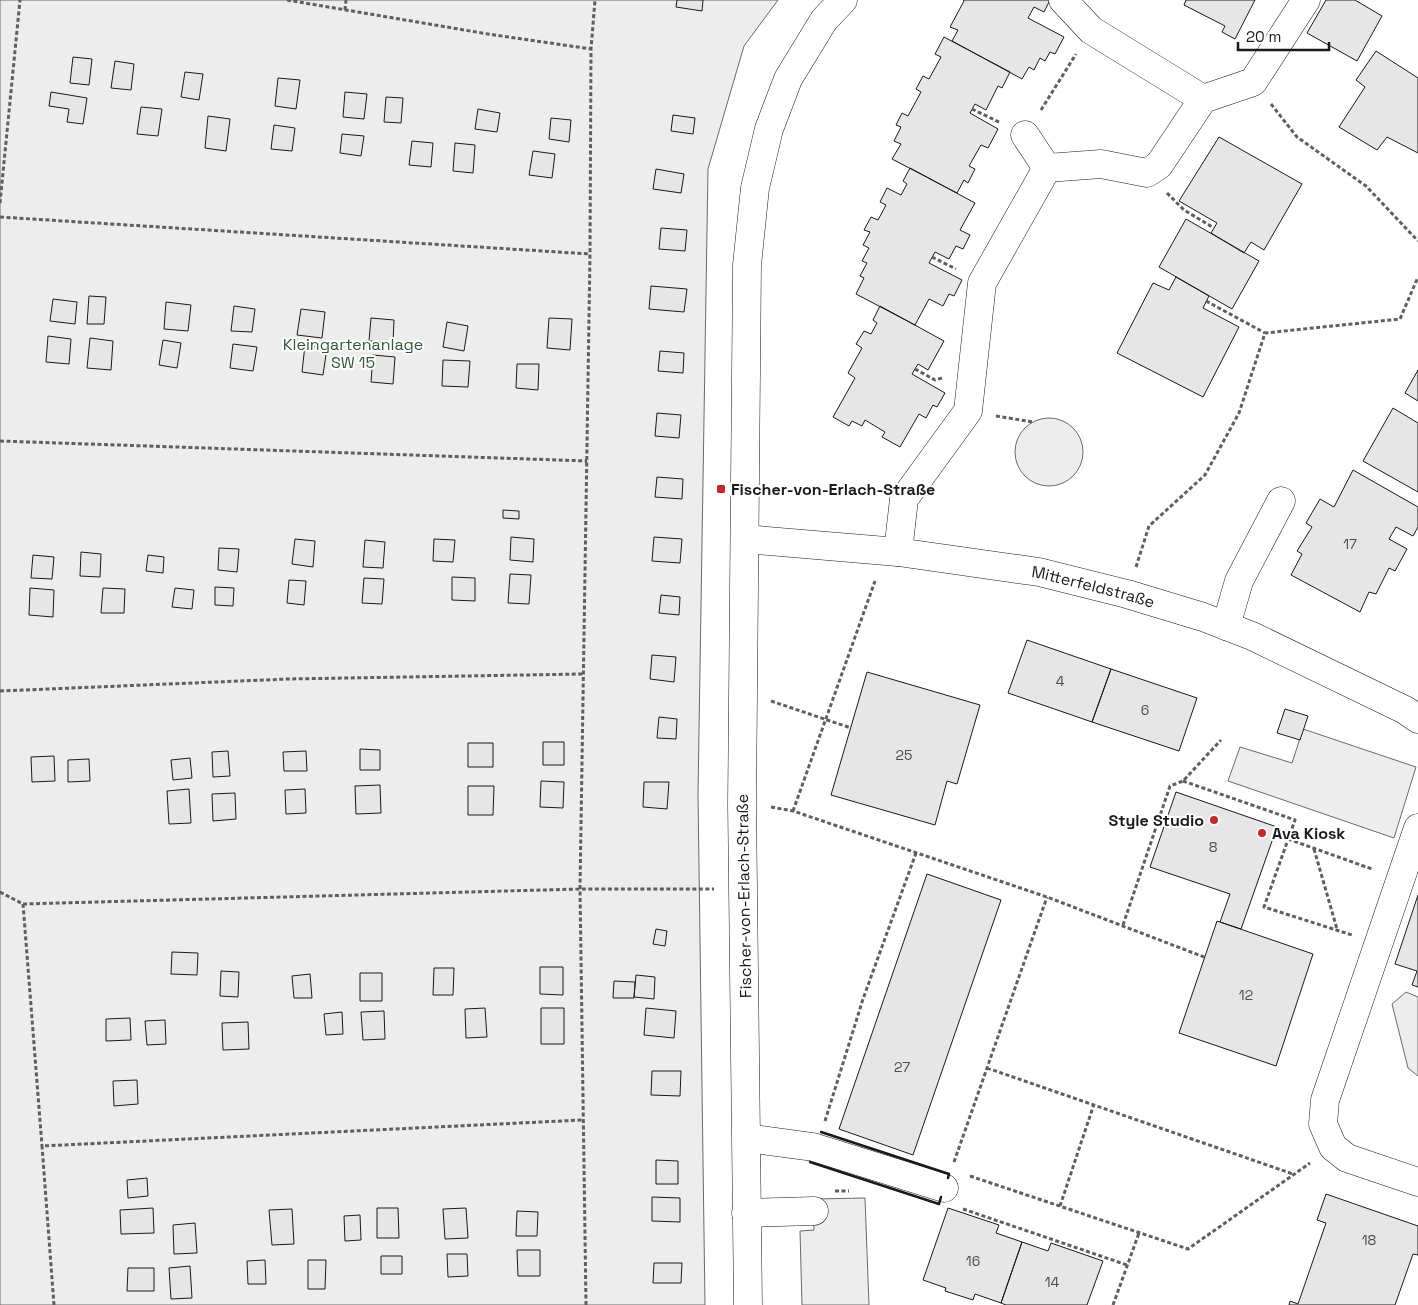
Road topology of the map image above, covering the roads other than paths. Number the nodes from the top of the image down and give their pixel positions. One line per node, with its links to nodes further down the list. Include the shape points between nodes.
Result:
1 (843, 0): 8 (street, Fischer-von-Erlach-Straße, via 824,20 788,79 769,129 755,188 747,265)
2 (1062, 0): 4 (street, via 1091,30)
3 (1306, 0): 4 (street, via 1253,82)
4 (1203, 99): 6 (street, via 1159,165 1147,173 1101,164)
5 (1025, 135): 6 (street)
6 (1047, 168): 9 (street, via 982,283 968,411 904,499)
7 (1281, 501): 10 (street, via 1239,582)
8 (744, 539): 9 (street, Mitterfeldstraße); 13 (street, Fischer-von-Erlach-Straße, via 742,804)
9 (898, 552): 10 (street, Mitterfeldstraße, via 1039,572 1127,594)
10 (1226, 626): 11 (street, Mitterfeldstraße)
11 (1414, 707)
12 (1418, 828): 15 (street, via 1325,1100 1323,1124 1333,1147 1347,1158)
13 (747, 1138): 14 (street, via 813,1147); 17 (street, Fischer-von-Erlach-Straße)
14 (948, 1179)
15 (1418, 1182)
16 (814, 1211): 17 (street)
17 (746, 1213): 18 (street, Fischer-von-Erlach-Straße)
18 (748, 1305)

